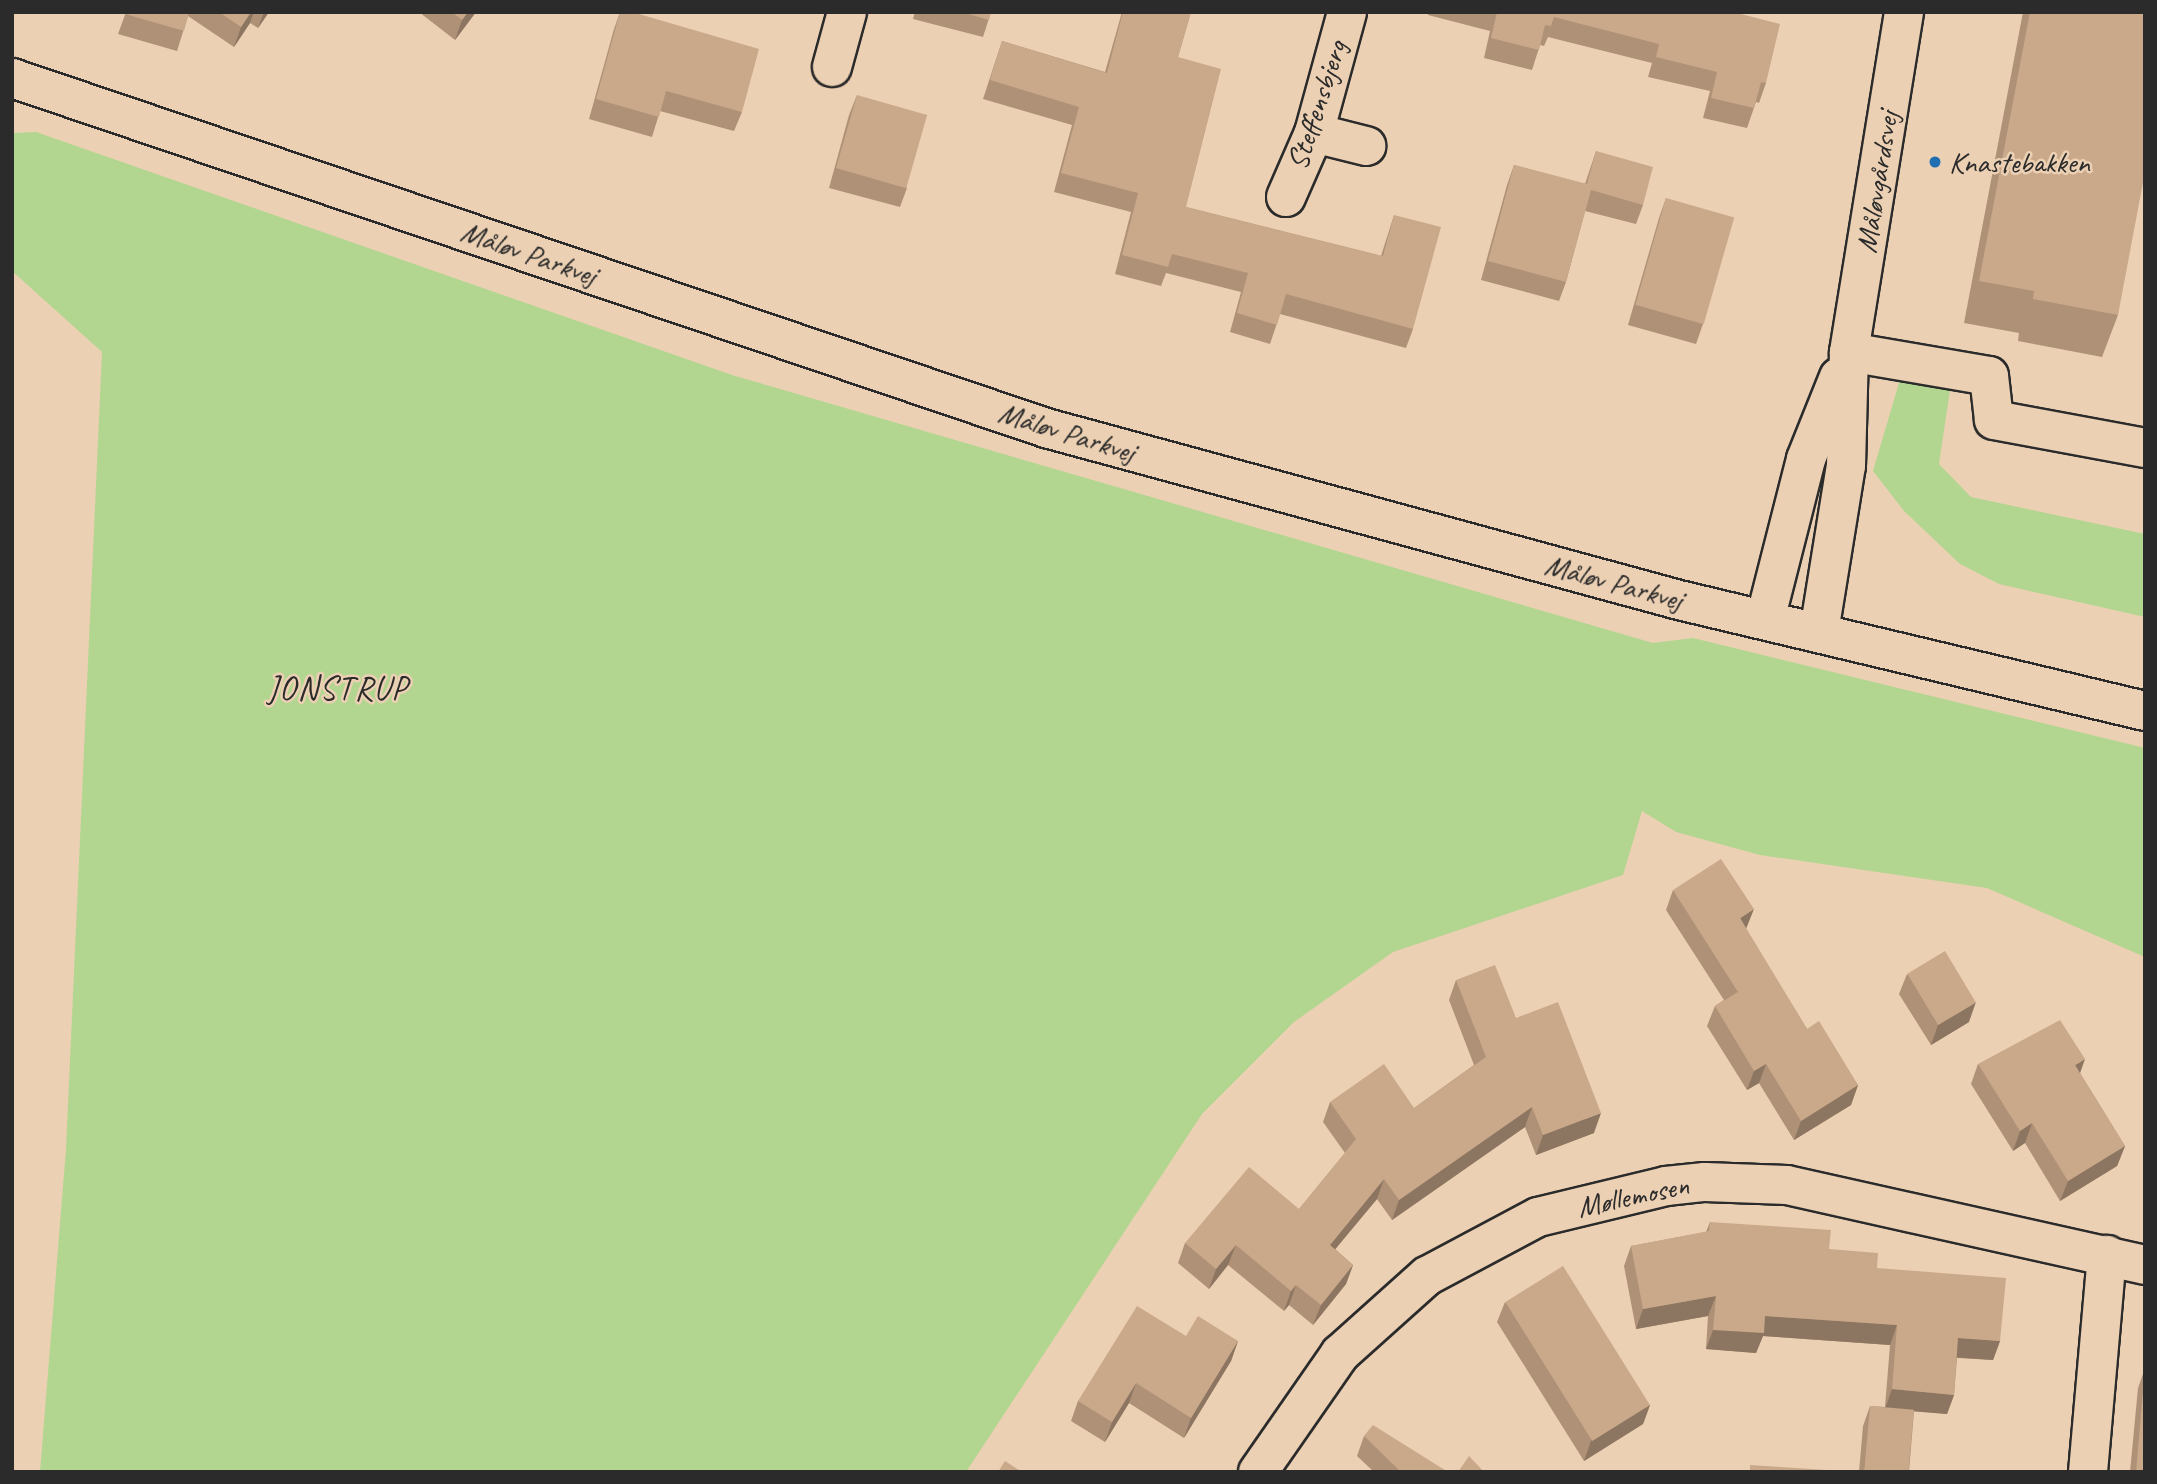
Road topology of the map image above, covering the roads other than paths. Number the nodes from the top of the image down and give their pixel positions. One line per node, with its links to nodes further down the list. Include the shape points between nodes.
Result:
1 (847, 12): 4 (street)
2 (1347, 12): 6 (street, Steffensbjerg)
3 (1905, 12): 9 (street, Måløvgårdsvej)
4 (832, 66)
5 (12, 79): 11 (street, Måløv Parkvej, via 1046,428)
6 (1314, 133): 7 (street); 8 (street, Steffensbjerg)
7 (1366, 146)
8 (1286, 197)
9 (1849, 352): 10 (street, via 1989,376 1994,420); 11 (street, Måløvgårdsvej, via 1806,459); 12 (street, Måløvgårdsvej, via 1846,466)
10 (2145, 448)
11 (1765, 620): 12 (street, Måløv Parkvej)
12 (1819, 632): 13 (street, Måløv Parkvej)
13 (2145, 710)
14 (2107, 1255): 15 (street, Møllemosen); 16 (street, Møllemosen, via 1787,1185 1705,1181 1666,1186 1538,1217 1427,1276 1340,1354); 17 (street)
15 (2145, 1265)
16 (1258, 1472)
17 (2088, 1472)

